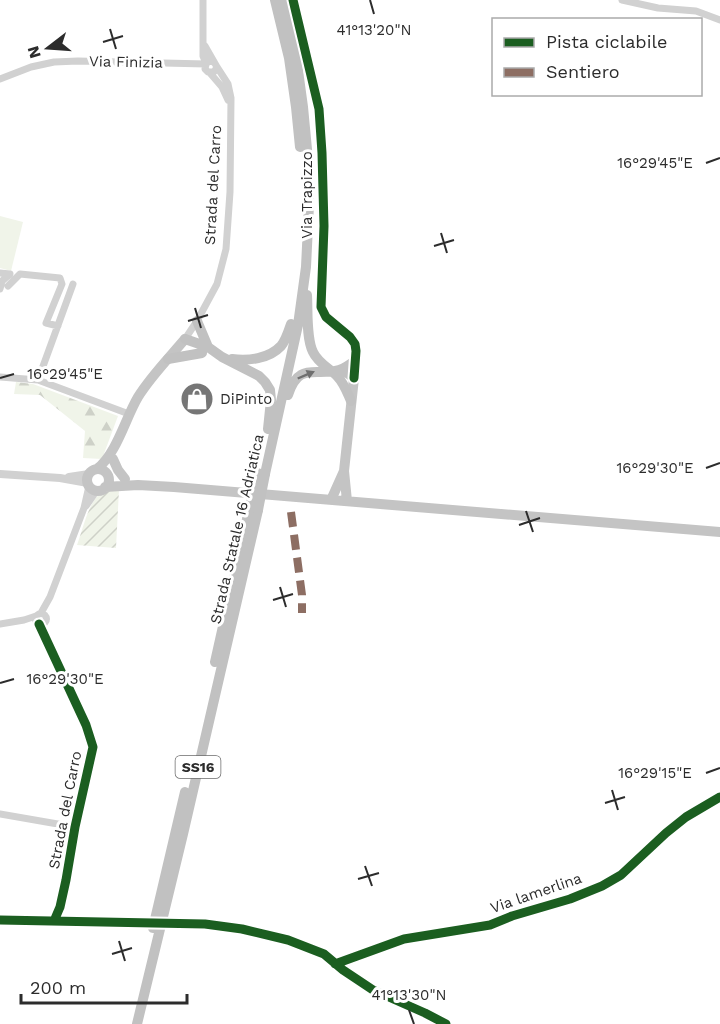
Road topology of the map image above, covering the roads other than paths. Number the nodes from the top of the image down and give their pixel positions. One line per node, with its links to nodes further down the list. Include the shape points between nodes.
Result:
1 (203, 0): 7 (street, Strada del Carro, via 203,40)
2 (275, 0): 15 (highway, Strada Statale 16 Adriatica / SS16, via 289,58 301,160 299,266)
3 (284, 0): 9 (highway, Strada Statale 16 Adriatica / SS16, via 296,56 308,160)
4 (293, 0): 21 (street, Via Trapizzo, via 319,109 324,226 321,307 326,317 355,344)
5 (622, 0): 6 (street, via 696,11)
6 (720, 20)
7 (210, 67): 8 (street, Via Finizia, via 66,62 31,67); 14 (street, Strada del Carro, via 231,111 230,192 226,249 217,284)
8 (0, 79)
9 (306, 267): 22 (highway, via 310,345 318,360); 28 (highway, Strada Statale 16 Adriatica / SS16, via 298,325)
10 (0, 273): 13 (street, via 10,274)
11 (73, 284): 16 (street)
12 (8, 286): 16 (street, via 20,274 60,278 62,284 46,323)
13 (0, 289)
14 (198, 321): 17 (street, Strada del Carro); 18 (highway)
15 (291, 324): 19 (highway, via 283,345 272,353 241,360); 28 (highway, Strada Statale 16 Adriatica / SS16)
16 (58, 326): 25 (street)
17 (185, 339): 18 (highway); 20 (main road, Strada del Carro)
18 (205, 350): 19 (highway); 20 (highway)
19 (222, 357): 28 (highway, via 265,382 270,390)
20 (168, 359): 27 (main road, Strada del Carro)
21 (356, 360): 22 (highway); 24 (street, Via Trapizzo)
22 (337, 373): 24 (highway); 26 (highway); 28 (highway, one-way to 22, via 297,379 310,372)
23 (0, 377): 25 (street)
24 (354, 378): 26 (main road)
25 (39, 380): 27 (street)
26 (351, 401): 31 (main road)
27 (129, 414): 29 (main road, Strada del Carro)
28 (272, 431): 41 (highway, Strada Statale 16 Adriatica / SS16, bridge)
29 (115, 445): 30 (main road, Strada del Carro); 35 (main road, Strada del Carro)
30 (114, 459): 34 (main road); 35 (main road, Strada del Carro)
31 (344, 471): 38 (main road); 39 (main road)
32 (0, 474): 33 (street)
33 (60, 478): 35 (street); 35 (street)
34 (125, 479): 35 (main road); 36 (main road)
35 (95, 480): 36 (main road); 37 (street, Strada del Carro); 37 (street, via 81,486); 40 (street, Strada del Carro)
36 (138, 485): 38 (main road)
37 (86, 499): 40 (street, Strada del Carro)
38 (331, 500): 39 (main road)
39 (347, 501): 42 (main road)
40 (84, 508): 43 (street, Strada del Carro)
41 (253, 510): 53 (highway, Strada Statale 16 Adriatica / SS16); 54 (highway, Strada Statale 16 Adriatica / SS16, via 183,834)
42 (720, 532)
43 (41, 619): 44 (street); 47 (street, Strada del Carro, via 93,747)
44 (0, 624)
45 (720, 797): 52 (street, Via lamerlina, via 666,833 621,875 602,886 490,925 404,939)
46 (0, 814): 47 (street)
47 (75, 827): 49 (street, Strada del Carro)
48 (0, 920): 49 (street)
49 (54, 921): 50 (street)
50 (147, 922)
51 (166, 923): 52 (street, via 242,928 288,940 324,954)
52 (335, 963): 55 (street, via 373,990)
53 (132, 1024)
54 (137, 1024)
55 (446, 1024)

